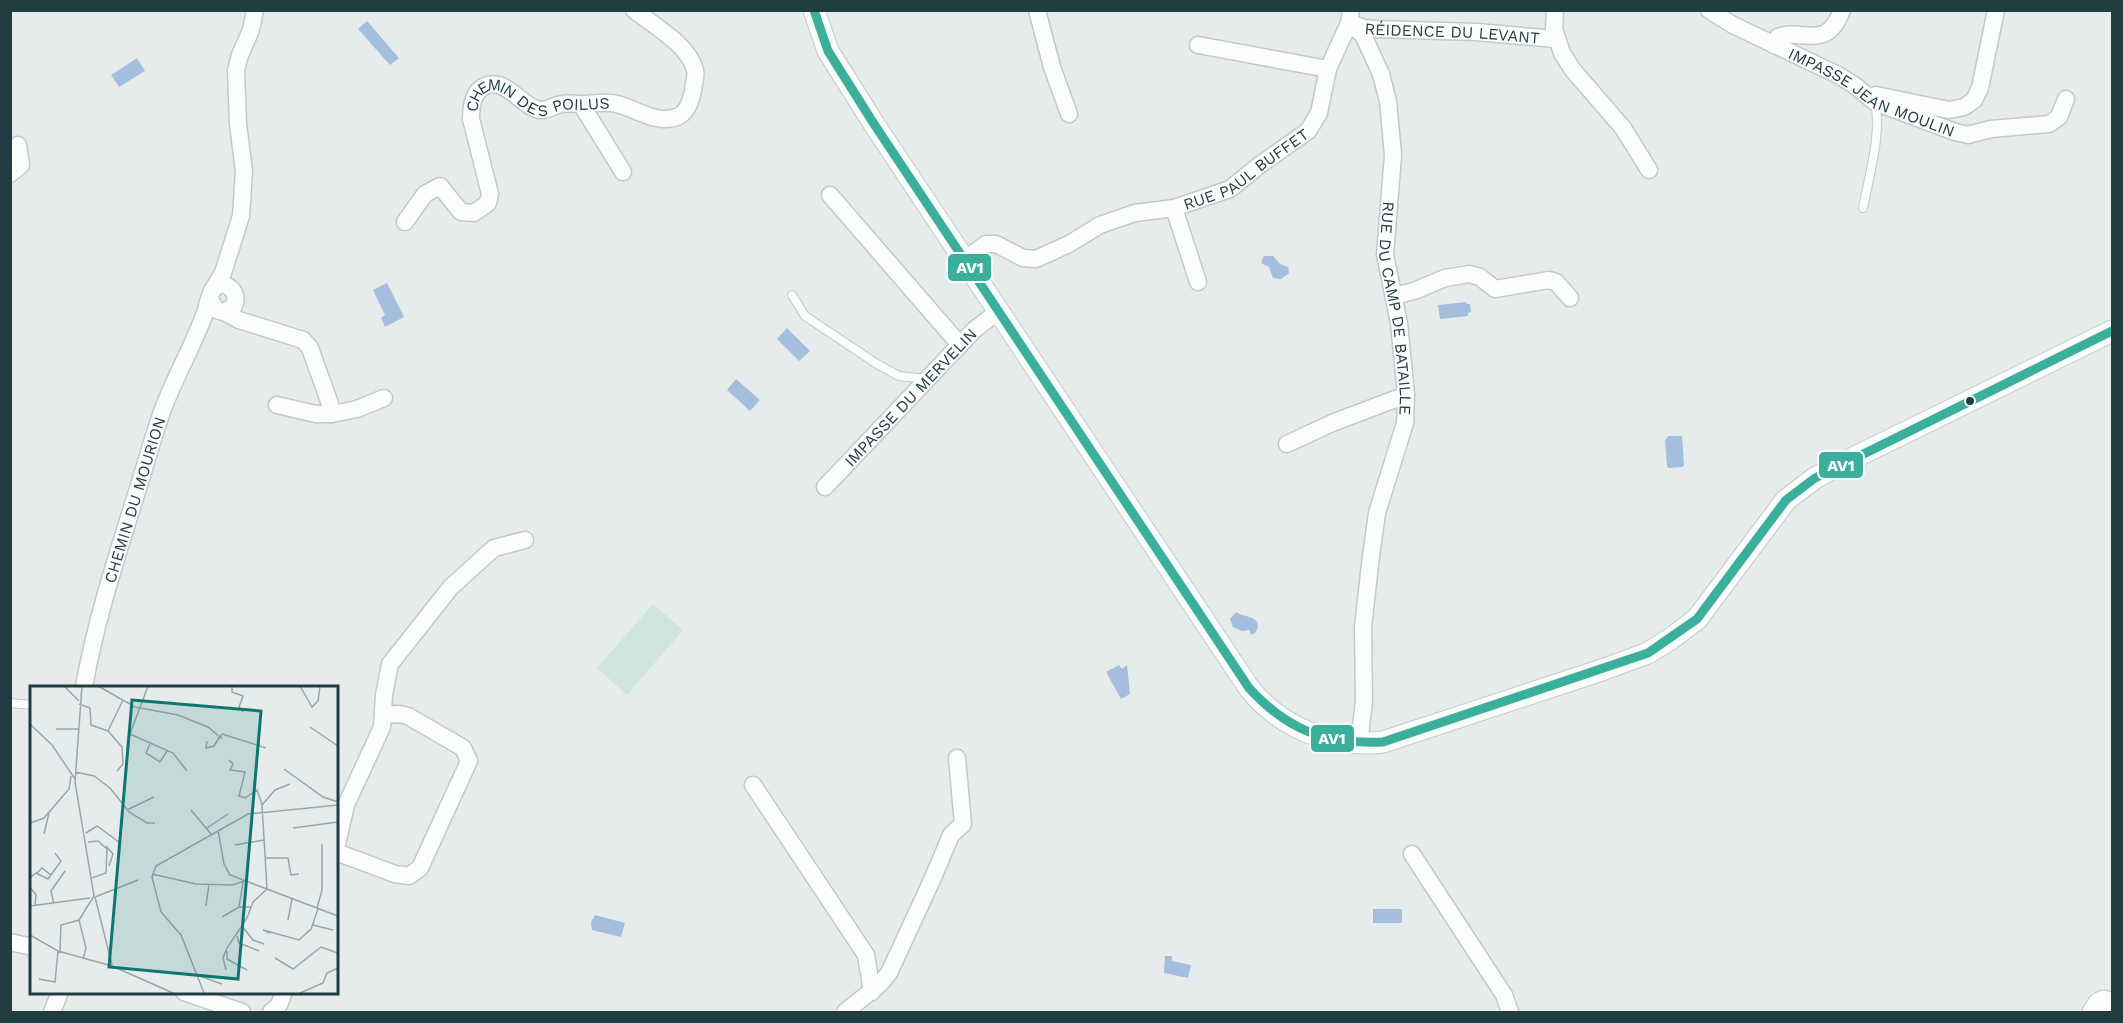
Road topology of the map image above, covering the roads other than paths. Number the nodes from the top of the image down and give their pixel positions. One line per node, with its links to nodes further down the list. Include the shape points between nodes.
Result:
1 (255, 10): 31 (street, CHEMIN DU MOURION, via 236,70 244,171 241,216)
2 (634, 10): 16 (street, CHEMIN DES POILUS, via 682,47 696,71 686,110 681,115 659,119 617,104)
3 (814, 10): 26 (street, via 836,65)
4 (1037, 10): 17 (street)
5 (1555, 10): 10 (street)
6 (1709, 10): 12 (street, IMPASSE JEAN MOULIN)
7 (1842, 10): 12 (street, via 1826,33 1814,37 1784,35)
8 (1996, 10): 14 (street, via 1980,87 1974,100 1964,107 1949,110)
9 (1350, 17): 10 (street, RÉIDENCE DU LEVANT, via 1364,28); 13 (street, RUE PAUL BUFFET); 29 (street, RUE DU CAMP DE BATAILLE, via 1381,74 1388,101 1393,155 1385,255)
10 (1556, 39): 19 (street, via 1572,69 1623,128)
11 (1198, 45): 13 (street)
12 (1774, 45): 14 (street, IMPASSE JEAN MOULIN, via 1838,75)
13 (1328, 69): 23 (street, RUE PAUL BUFFET, via 1319,113 1308,131 1230,189)
14 (1869, 98): 15 (street, IMPASSE JEAN MOULIN, via 1968,135 2049,124 2059,117); 24 (lane, via 1878,115)
15 (2066, 99)
16 (581, 104): 20 (street); 25 (street, CHEMIN DES POILUS, via 538,110 500,85 478,90 471,119 490,194 488,203 474,213 461,212 440,186 425,194)
17 (1069, 114)
18 (18, 145): 21 (street, via 21,165)
19 (1649, 170)
20 (623, 172)
21 (10, 174)
22 (830, 195): 34 (street)
23 (1174, 208): 26 (street, RUE PAUL BUFFET, via 1135,213 1100,225 1036,259 986,244); 27 (street, RUE PAUL BUFFET)
24 (1863, 208)
25 (405, 222)
26 (964, 260): 32 (street)
27 (1198, 282)
28 (792, 295): 35 (lane, via 805,316 877,364 899,376)
29 (1395, 296): 30 (street, via 1445,278 1469,274 1495,289 1549,280 1556,282); 36 (street, RUE DU CAMP DE BATAILLE)
30 (1570, 298)
31 (223, 299): 39 (street, via 303,340 310,348); 43 (street, CHEMIN DU MOURION, via 202,320 163,410 116,561)
32 (999, 311): 34 (street, IMPASSE DU MERVELIN); 47 (street, via 1256,697 1296,728 1318,737)
33 (2112, 331): 47 (street, via 1839,465 1798,489 1776,512 1697,619 1648,653 1409,735)
34 (960, 345): 35 (street, IMPASSE DU MERVELIN)
35 (928, 379): 41 (street, IMPASSE DU MERVELIN)
36 (1406, 395): 40 (street); 47 (street, RUE DU CAMP DE BATAILLE, via 1404,423 1377,513 1371,556 1363,627 1364,701)
37 (384, 398): 39 (street)
38 (277, 405): 39 (street)
39 (332, 414)
40 (1287, 444)
41 (825, 487)
42 (525, 540): 46 (street, via 494,548 451,587 390,664)
43 (84, 686)
44 (10, 703): 45 (lane)
45 (30, 705)
46 (383, 715): 50 (street, via 382,727 346,805); 51 (street, via 408,716 464,748 469,761 420,868 409,876)
47 (1359, 744)
48 (957, 758): 55 (street, via 963,824 951,835 889,973)
49 (753, 785): 55 (street, via 866,955)
50 (338, 841)
51 (338, 851)
52 (1412, 854): 63 (street, via 1504,995)
53 (10, 942): 54 (street)
54 (30, 946)
55 (872, 992): 62 (street)
56 (60, 993): 59 (street)
57 (187, 993): 60 (street)
58 (284, 993): 61 (street)
59 (51, 1012)
60 (242, 1012)
61 (271, 1012)
62 (845, 1012)
63 (1510, 1012)

